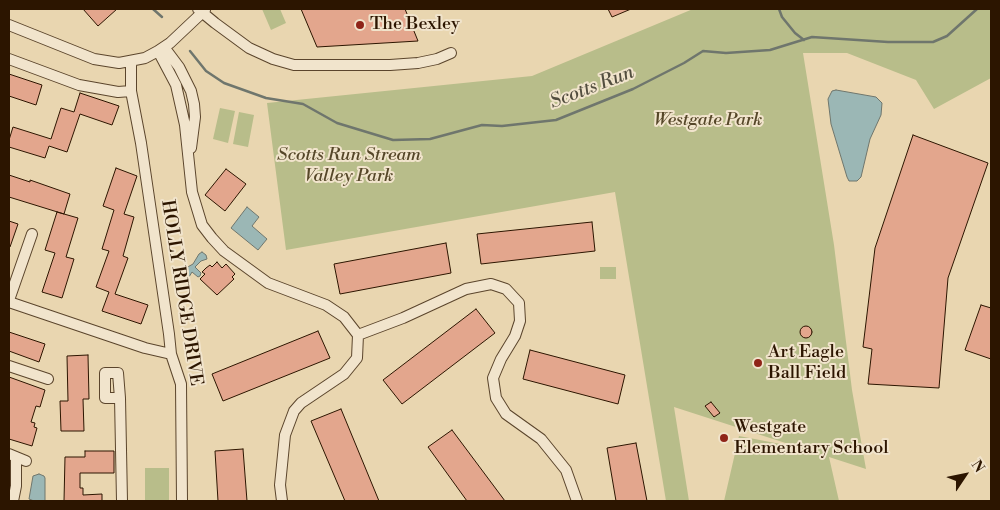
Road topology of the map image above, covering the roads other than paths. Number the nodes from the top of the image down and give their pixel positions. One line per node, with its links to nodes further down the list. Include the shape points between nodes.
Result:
1 (202, 10): 3 (street); 4 (street, via 249,48 294,64 390,65 418,63)
2 (9, 25): 6 (street, via 94,59)
3 (161, 49): 6 (street); 10 (street, via 176,85 192,192 202,225 224,251 268,283 326,305 344,317)
4 (451, 53)
5 (9, 59): 7 (street, via 79,85)
6 (131, 62): 7 (street, HOLLY RIDGE DRIVE)
7 (131, 91): 11 (street, HOLLY RIDGE DRIVE)
8 (32, 234): 9 (street)
9 (9, 301): 11 (street)
10 (358, 335): 21 (street, via 358,358 344,374 294,411 285,435 280,485); 22 (street, via 466,289 491,284 506,289 519,303 520,321 493,378 496,398 506,414 541,439 566,470)
11 (171, 354): 20 (street, HOLLY RIDGE DRIVE, via 181,384)
12 (9, 366): 13 (street)
13 (48, 379)
14 (120, 398): 19 (street)
15 (12, 456): 16 (street); 17 (street); 18 (street, via 16,486)
16 (26, 461)
17 (9, 466)
18 (13, 501)
19 (122, 501)
20 (182, 501)
21 (282, 501)
22 (577, 501)

